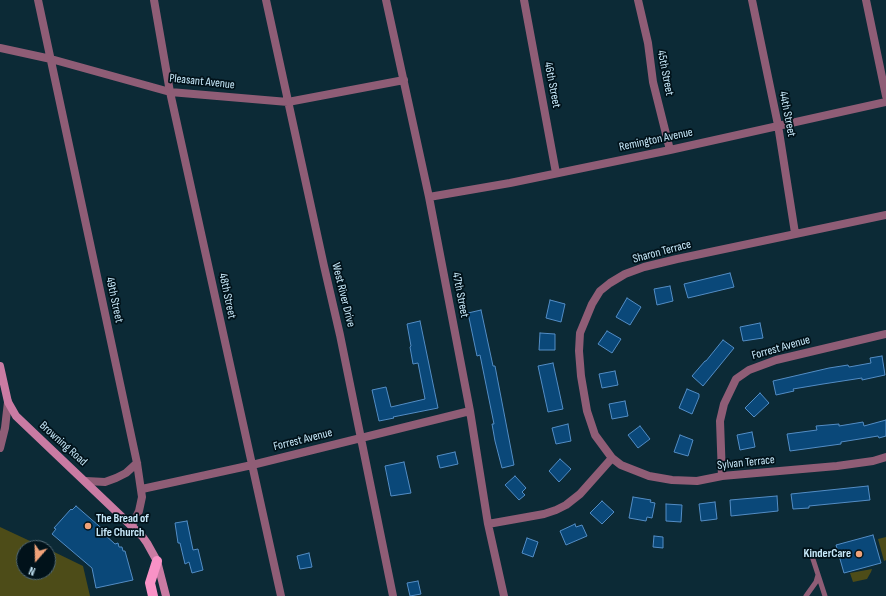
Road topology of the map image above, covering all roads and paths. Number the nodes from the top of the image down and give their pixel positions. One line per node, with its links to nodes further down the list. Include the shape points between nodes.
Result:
1 (38, 0): 10 (street, 49th Street)
2 (154, 0): 12 (street, 48th Street)
3 (266, 0): 14 (street, West River Drive)
4 (386, 0): 11 (street, 47th Street)
5 (524, 0): 18 (street, 46th Street)
6 (638, 0): 17 (street, 45th Street, via 648,43 653,82)
7 (752, 0): 16 (street, 44th Street)
8 (866, 0): 13 (street)
9 (0, 48): 10 (street, Pleasant Avenue)
10 (51, 59): 12 (street, Pleasant Avenue); 30 (street, 49th Street)
11 (404, 80): 14 (street, Pleasant Avenue); 19 (street, 47th Street)
12 (170, 92): 14 (street, Pleasant Avenue); 31 (street, 48th Street)
13 (886, 96)
14 (288, 102): 26 (street, West River Drive)
15 (886, 102): 16 (street, Remington Avenue)
16 (778, 126): 17 (street, Remington Avenue); 21 (street, 44th Street)
17 (670, 150): 18 (street, Remington Avenue)
18 (556, 173): 19 (street, Remington Avenue)
19 (429, 197): 25 (street, 47th Street)
20 (886, 215): 21 (street, Sharon Terrace)
21 (794, 233): 29 (street, Sharon Terrace, via 644,267 620,277 600,291 585,318 580,333 579,351 587,411 595,435)
22 (886, 334): 32 (street, Forrest Avenue, via 776,360 749,370 736,379 724,404 720,421)
23 (0, 366): 24 (main road, Browning Road)
24 (8, 402): 27 (street); 33 (main road, Browning Road, via 21,422)
25 (470, 411): 26 (street, Forrest Avenue); 35 (street, 47th Street)
26 (361, 438): 31 (street, Forrest Avenue); 43 (street, West River Drive)
27 (0, 448)
28 (886, 457): 32 (street, Sylvan Terrace, via 837,466)
29 (612, 458): 32 (street, Sylvan Terrace, via 621,466 649,476 672,480 697,481); 35 (street, via 566,506 544,514)
30 (137, 463): 33 (street, via 126,473 106,482); 34 (street, 49th Street)
31 (252, 465): 34 (street, Forrest Avenue); 42 (street, 48th Street)
32 (722, 476)
33 (86, 481): 36 (main road, Browning Road)
34 (142, 489): 36 (street, 49th Street, via 139,511)
35 (488, 524): 44 (street, 47th Street)
36 (132, 526): 38 (main road, via 148,543)
37 (812, 552): 39 (lane)
38 (157, 561): 40 (main road, via 150,583); 41 (main road)
39 (818, 574): 45 (lane, via 816,582); 46 (lane)
40 (153, 596)
41 (166, 596)
42 (281, 596)
43 (392, 596)
44 (504, 596)
45 (806, 596)
46 (825, 596)

